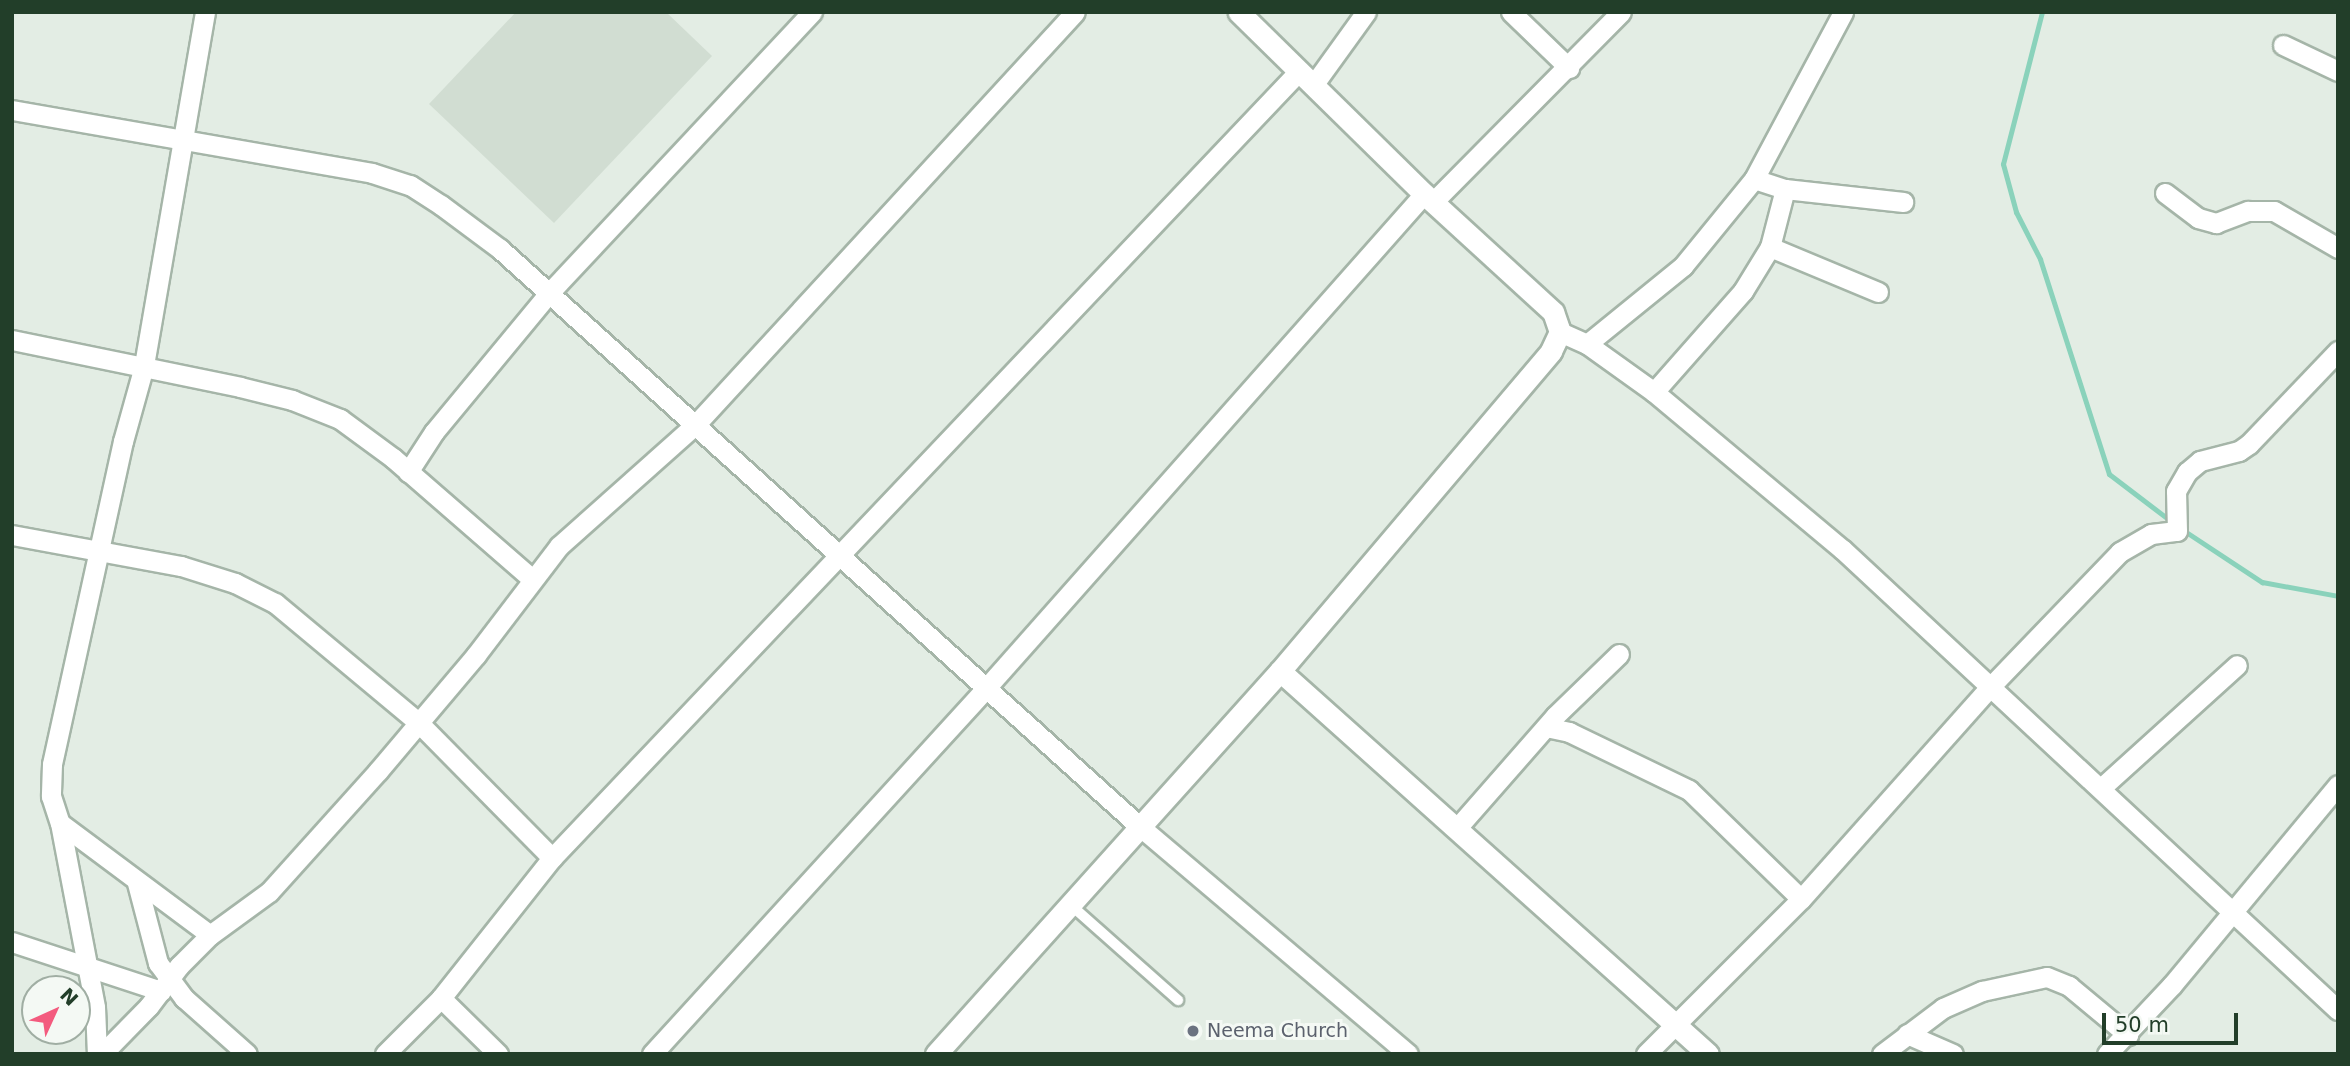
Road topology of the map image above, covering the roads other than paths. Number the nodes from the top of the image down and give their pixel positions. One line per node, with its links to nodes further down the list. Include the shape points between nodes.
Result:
1 (205, 12): 14 (street)
2 (812, 12): 23 (street)
3 (1075, 12): 30 (street)
4 (1239, 12): 12 (street)
5 (1366, 12): 12 (street)
6 (1511, 12): 10 (street)
7 (1621, 12): 10 (street)
8 (1843, 12): 15 (street)
9 (2283, 45): 11 (street)
10 (1569, 68): 18 (street)
11 (2338, 71)
12 (1306, 78): 18 (street); 34 (street)
13 (12, 110): 14 (street)
14 (182, 141): 23 (street, via 372,173 410,185 500,249); 28 (street)
15 (1754, 179): 16 (street); 26 (street, via 1683,266)
16 (1785, 189): 19 (street); 20 (street)
17 (2165, 192): 21 (street, via 2198,218 2216,223 2248,211 2274,211)
18 (1429, 198): 24 (street, via 1553,312); 40 (street)
19 (1903, 202)
20 (1770, 247): 22 (street); 29 (street, via 1743,291)
21 (2338, 248)
22 (1878, 292)
23 (549, 293): 30 (street); 31 (street, via 433,432)
24 (1560, 332): 26 (street); 38 (street, via 1551,351)
25 (12, 340): 28 (street)
26 (1587, 344): 29 (street)
27 (2338, 351): 39 (street, via 2249,444 2239,452 2200,461 2187,472 2176,491 2180,527 2176,532 2151,534 2120,552)
28 (145, 366): 31 (street, via 292,400 340,419); 33 (street, via 123,442)
29 (1654, 392): 39 (street, via 1842,549)
30 (697, 424): 34 (street); 35 (street, via 559,547)
31 (408, 472): 35 (street)
32 (12, 535): 33 (street)
33 (102, 554): 41 (street, via 181,566 235,583 275,603); 45 (street, via 52,764 51,796)
34 (837, 555): 40 (street); 48 (street)
35 (532, 579): 41 (street, via 477,655)
36 (1619, 654): 42 (street)
37 (2237, 665): 44 (street)
38 (1280, 671): 46 (street); 47 (street)
39 (1991, 686): 44 (street); 50 (street)
40 (987, 687): 46 (street); 67 (street)
41 (418, 722): 48 (street); 53 (street, via 269,892)
42 (1546, 727): 47 (street); 50 (street, via 1569,732 1689,790)
43 (2338, 785): 52 (street)
44 (2101, 788): 52 (street)
45 (60, 823): 49 (street); 55 (street)
46 (1138, 825): 51 (street); 69 (street)
47 (1457, 828): 60 (street)
48 (552, 858): 57 (street)
49 (137, 883): 53 (street); 56 (street)
50 (1801, 899): 60 (street)
51 (1072, 906): 58 (lane); 68 (street)
52 (2233, 914): 59 (street); 62 (street)
53 (210, 935): 56 (street)
54 (12, 942): 55 (street)
55 (83, 964): 56 (street); 63 (street, via 95,1007)
56 (165, 984): 63 (street); 64 (street)
57 (441, 998): 65 (street); 66 (street)
58 (1178, 1000)
59 (2338, 1010)
60 (1676, 1026): 70 (street); 71 (street)
61 (1907, 1034): 62 (street, via 1943,1008 1982,991 2047,977 2069,986); 72 (street); 73 (street)
62 (2128, 1035): 74 (street)
63 (100, 1054)
64 (247, 1054)
65 (385, 1054)
66 (498, 1054)
67 (652, 1054)
68 (936, 1054)
69 (1408, 1054)
70 (1646, 1054)
71 (1708, 1054)
72 (1882, 1054)
73 (1954, 1054)
74 (2107, 1054)

